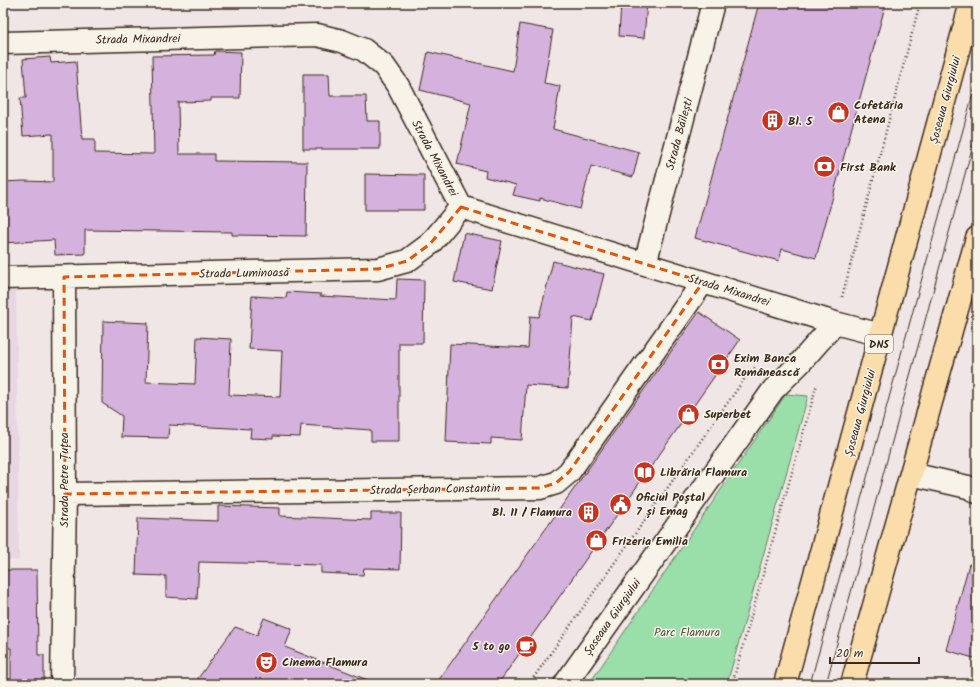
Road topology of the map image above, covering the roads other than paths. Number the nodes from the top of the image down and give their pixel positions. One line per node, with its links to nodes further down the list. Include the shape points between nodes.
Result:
1 (713, 3): 6 (street, Strada Băilești)
2 (972, 3): 11 (main road, Șoseaua Giurgiului / DN5)
3 (3, 42): 4 (street, Strada Mixandrei, via 317,35 342,41 364,50 384,66 398,86)
4 (462, 208): 6 (street, Strada Mixandrei); 7 (street, Strada Luminoasă, via 430,244 407,261 378,269)
5 (977, 238): 12 (main road)
6 (644, 264): 9 (street, Strada Mixandrei)
7 (64, 277): 8 (street, Strada Luminoasă); 14 (street, Strada Petre Țuțea)
8 (3, 278)
9 (703, 282): 10 (street, Strada Mixandrei); 14 (street, Strada Șerban Constantin, via 569,472 556,482 540,488)
10 (835, 323): 11 (street, Strada Mixandrei); 16 (street, Șoseaua Giurgiului, via 773,390)
11 (881, 335): 17 (main road, Șoseaua Giurgiului / DN5)
12 (911, 474): 13 (street); 18 (main road)
13 (974, 485)
14 (65, 494): 15 (street, Strada Petre Țuțea)
15 (62, 684)
16 (565, 684)
17 (785, 684)
18 (852, 684)

